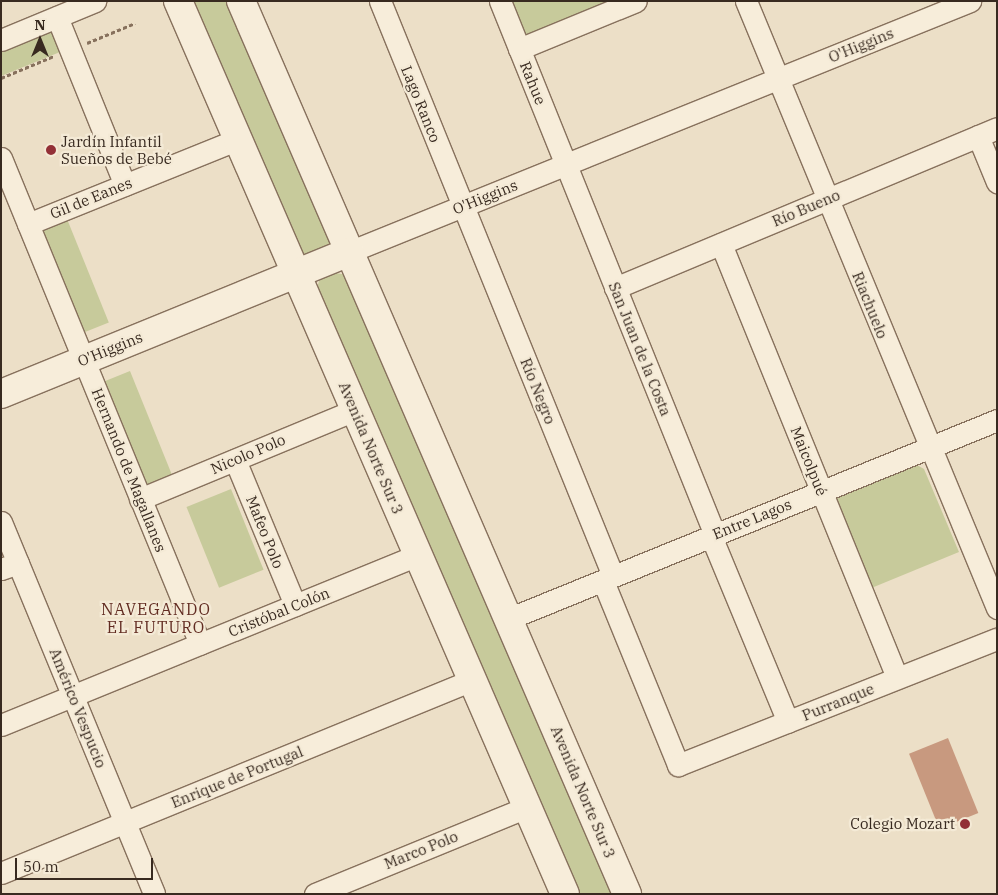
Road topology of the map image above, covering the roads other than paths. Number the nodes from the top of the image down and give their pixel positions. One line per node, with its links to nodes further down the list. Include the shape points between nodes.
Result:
1 (95, 1): 9 (street)
2 (178, 1): 14 (street, Avenida Norte Sur 3)
3 (241, 1): 23 (street, Avenida Norte Sur 3)
4 (380, 1): 20 (street, Lago Ranco)
5 (500, 1): 11 (street, Rahue)
6 (636, 1): 11 (street)
7 (746, 1): 12 (street, Riachuelo)
8 (970, 1): 12 (street, O'Higgins)
9 (57, 17): 10 (street); 18 (street)
10 (1, 40)
11 (519, 49): 16 (street, Rahue)
12 (778, 79): 16 (street, O'Higgins); 19 (street, Riachuelo)
13 (987, 132): 17 (street); 19 (street, Río Bueno)
14 (238, 139): 18 (street, Gil de Eanes); 24 (street, Avenida Norte Sur 3)
15 (1, 158): 21 (street, Hernando de Magallanes)
16 (565, 164): 20 (street, O'Higgins); 25 (street, San Juan de la Costa)
17 (997, 182)
18 (125, 185): 21 (street, Gil de Eanes)
19 (827, 199): 22 (street, Río Bueno); 30 (street, Riachuelo)
20 (463, 206): 23 (street, O'Higgins); 38 (street, Río Negro)
21 (28, 224): 26 (street, Hernando de Magallanes)
22 (721, 244): 25 (street, Río Bueno); 32 (street, Maicolpué)
23 (349, 252): 24 (street, O'Higgins); 41 (street, Avenida Norte Sur 3)
24 (296, 273): 26 (street, O'Higgins); 28 (street, Avenida Norte Sur 3)
25 (616, 288): 35 (street, San Juan de la Costa)
26 (84, 360): 27 (street, O'Higgins); 33 (street, Hernando de Magallanes)
27 (1, 394)
28 (355, 410): 31 (street, Nicolo Polo); 36 (street, Avenida Norte Sur 3)
29 (997, 420): 30 (street, Entre Lagos)
30 (929, 448): 32 (street, Entre Lagos); 40 (street, Riachuelo)
31 (235, 460): 33 (street, Nicolo Polo); 39 (street, Mafeo Polo)
32 (821, 491): 35 (street, Entre Lagos); 44 (street, Maicolpué)
33 (140, 499): 43 (street, Hernando de Magallanes)
34 (1, 522): 37 (street, Américo Vespucio)
35 (713, 536): 38 (street, Entre Lagos); 47 (street, San Juan de la Costa)
36 (418, 555): 39 (street, Cristóbal Colón); 45 (street, Avenida Norte Sur 3)
37 (10, 566): 46 (street, Américo Vespucio)
38 (608, 578): 41 (street, Entre Lagos); 49 (street, Río Negro)
39 (295, 605): 43 (street, Cristóbal Colón)
40 (997, 608)
41 (508, 619): 56 (street, Avenida Norte Sur 3)
42 (997, 639): 44 (street, Purranque)
43 (200, 644): 46 (street, Cristóbal Colón)
44 (897, 678): 47 (street, Purranque)
45 (472, 680): 50 (street, Avenida Norte Sur 3); 51 (street, Enrique de Portugal)
46 (73, 696): 48 (street, Cristóbal Colón); 51 (street, Américo Vespucio)
47 (788, 722): 49 (street, Purranque)
48 (1, 725)
49 (678, 765)
50 (527, 807): 54 (street, Marco Polo); 55 (street, Avenida Norte Sur 3)
51 (125, 822): 52 (street, Enrique de Portugal); 53 (street, Américo Vespucio)
52 (1, 873)
53 (154, 894)
54 (315, 894)
55 (564, 894)
56 (627, 894)

